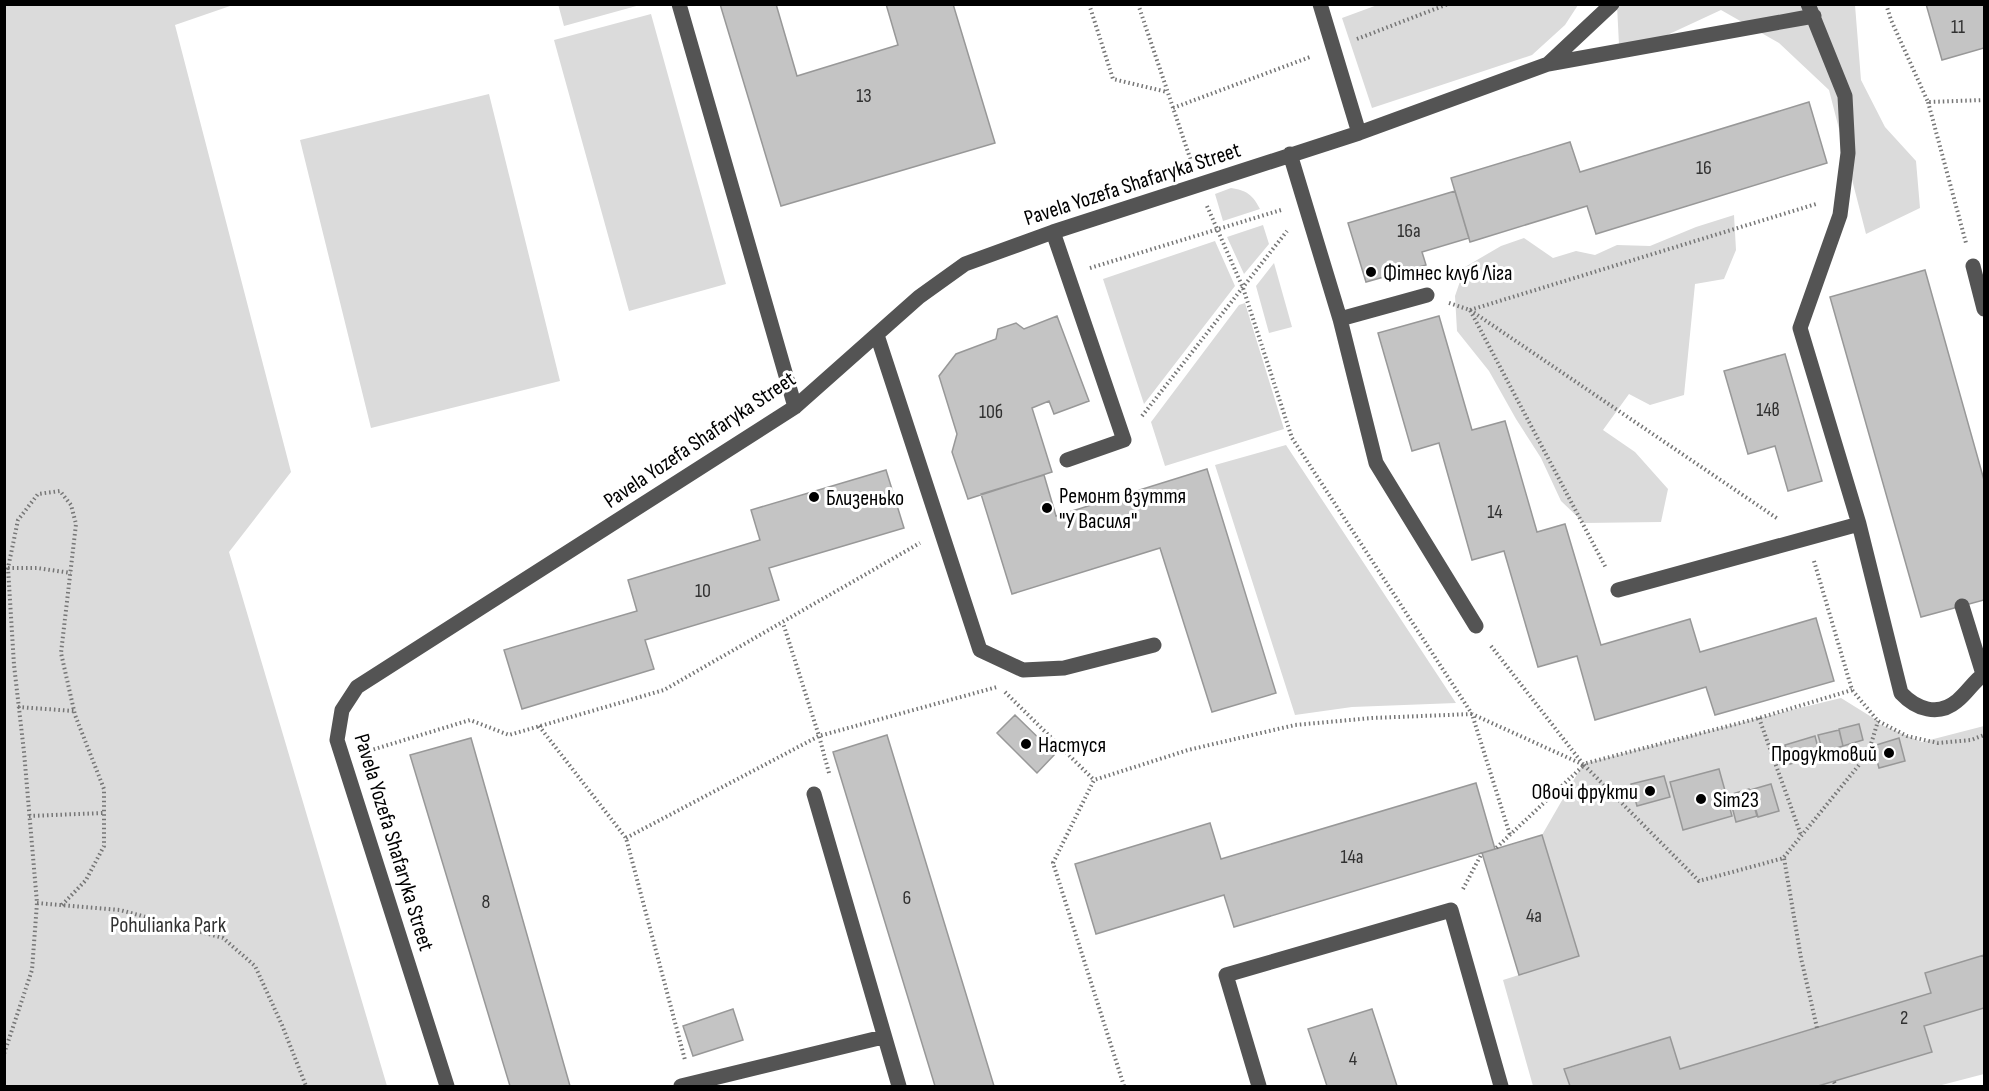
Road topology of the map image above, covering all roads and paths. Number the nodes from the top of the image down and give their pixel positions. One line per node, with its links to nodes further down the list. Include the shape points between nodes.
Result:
1 (680, 4): 29 (street)
2 (1089, 4): 9 (path, via 1113,79)
3 (1138, 4): 9 (path)
4 (1320, 4): 12 (street)
5 (1612, 4): 8 (street, Pavela Yozefa Shafaryka Street)
6 (1886, 4): 11 (path)
7 (1811, 10): 8 (street); 15 (street, via 1845,96 1848,153)
8 (1548, 64): 12 (street, Pavela Yozefa Shafaryka Street)
9 (1168, 92): 14 (path)
10 (1984, 100): 11 (path)
11 (1928, 102): 21 (path)
12 (1359, 133): 13 (street, Pavela Yozefa Shafaryka Street)
13 (1290, 154): 17 (street); 19 (street, Pavela Yozefa Shafaryka Street)
14 (1192, 164)
15 (1843, 196): 26 (path); 32 (street, via 1840,215 1800,328)
16 (1206, 203): 18 (path)
17 (1304, 203): 18 (path); 27 (street)
18 (1216, 231): 22 (path); 23 (path)
19 (1053, 232): 22 (street); 28 (street, Pavela Yozefa Shafaryka Street, via 964,264)
20 (1268, 255): 23 (path)
21 (1972, 266): 25 (street)
22 (1068, 274): 30 (street)
23 (1243, 288): 30 (path); 45 (path, via 1292,438)
24 (1427, 295): 26 (path); 27 (street)
25 (1984, 309)
26 (1470, 310): 34 (path); 37 (path)
27 (1340, 319): 40 (street, via 1377,463)
28 (877, 334): 29 (street, Pavela Yozefa Shafaryka Street); 33 (street)
29 (795, 407): 52 (street, Pavela Yozefa Shafaryka Street, via 357,687 342,710 337,740)
30 (1124, 440): 31 (street)
31 (1067, 460)
32 (1859, 524): 34 (street); 42 (street, via 1901,693 1921,708 1946,708)
33 (941, 530): 39 (path); 41 (street, via 980,650 1023,670 1064,668)
34 (1807, 539): 37 (street); 46 (path, via 1852,690)
35 (6, 566): 36 (path); 36 (path, via 18,520 38,494 60,491 72,505 76,524); 43 (path)
36 (71, 573): 44 (path, via 61,653)
37 (1618, 590)
38 (1962, 606): 42 (street)
39 (783, 623): 48 (path, via 664,690); 50 (path)
40 (1476, 626): 53 (path)
41 (1154, 645)
42 (1984, 674)
43 (18, 707): 44 (path); 57 (path)
44 (74, 711): 56 (path, via 104,789)
45 (1472, 714): 53 (path); 54 (path, via 1295,725 1188,750); 58 (path)
46 (1759, 718): 53 (path); 59 (path)
47 (1878, 722): 59 (path, via 1868,754)
48 (539, 726): 52 (path, via 509,735 470,720); 60 (path)
49 (1984, 735): 51 (path)
50 (819, 736): 54 (path, via 999,686); 55 (path, via 833,787); 60 (path)
51 (1971, 740)
52 (343, 758): 72 (street, Pavela Yozefa Shafaryka Street)
53 (1583, 764): 58 (path); 63 (path, via 1699,881)
54 (1094, 780): 74 (path, via 1053,863)
55 (814, 794): 68 (street)
56 (103, 813): 57 (path); 65 (path, via 104,846 86,880)
57 (29, 816): 64 (path)
58 (1510, 836): 61 (path)
59 (1801, 836): 63 (path)
60 (627, 838): 70 (path)
61 (1495, 849)
62 (1482, 853): 66 (path)
63 (1784, 858): 67 (path)
64 (37, 903): 65 (path); 69 (path, via 32,970)
65 (62, 905): 71 (path, via 120,910 223,938 255,966)
66 (1451, 910): 75 (street, via 1227,975); 76 (street)
67 (1817, 1028)
68 (883, 1037): 70 (street); 73 (street)
69 (4, 1054)
70 (686, 1085)
71 (306, 1086)
72 (447, 1086)
73 (899, 1086)
74 (1124, 1086)
75 (1259, 1086)
76 (1501, 1086)

